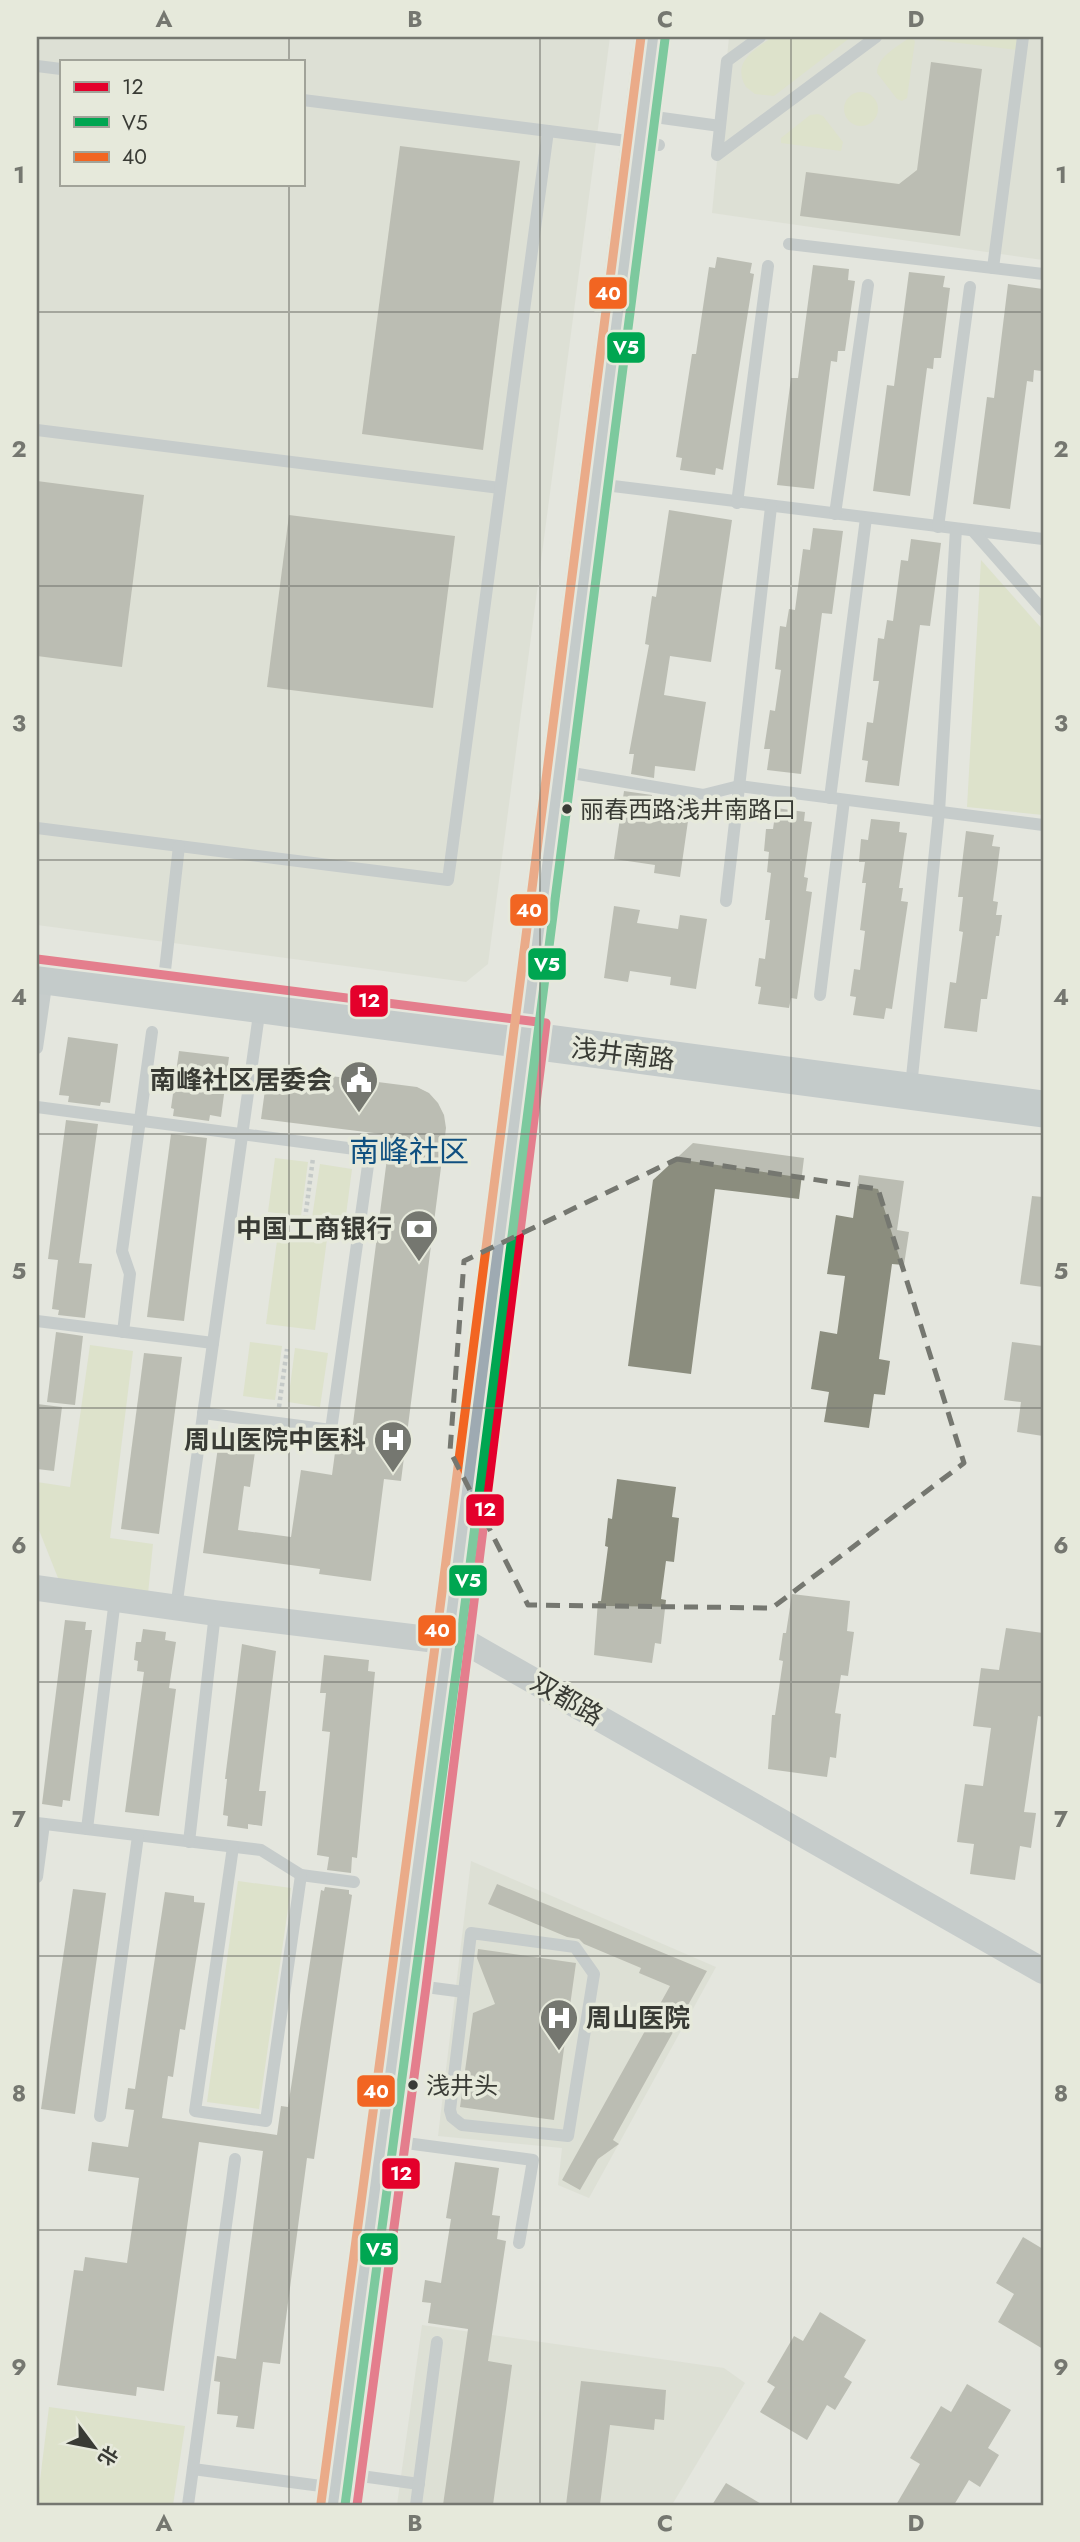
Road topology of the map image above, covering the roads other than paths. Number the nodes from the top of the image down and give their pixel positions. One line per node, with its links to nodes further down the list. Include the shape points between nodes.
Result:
1 (653, 37): 11 (main road)
2 (673, 37): 11 (main road)
3 (760, 37): 9 (lane, via 727,61)
4 (876, 37): 9 (lane, via 717,155)
5 (1023, 37): 14 (lane)
6 (37, 66): 7 (lane)
7 (60, 69)
8 (304, 100): 10 (lane)
9 (720, 126): 11 (lane)
10 (548, 131): 11 (lane); 20 (lane)
11 (654, 136): 19 (main road); 44 (main road)
12 (789, 244): 14 (lane)
13 (768, 265): 21 (lane)
14 (993, 268): 15 (lane)
15 (1043, 274)
16 (869, 285): 23 (lane)
17 (970, 287): 25 (lane)
18 (37, 430): 20 (lane)
19 (614, 486): 21 (lane); 30 (main road)
20 (500, 488): 37 (lane, via 448,880)
21 (737, 503): 22 (lane)
22 (771, 507): 23 (lane); 31 (lane)
23 (835, 514): 24 (lane)
24 (866, 518): 25 (lane); 32 (lane)
25 (938, 527): 26 (lane)
26 (956, 529): 27 (lane); 34 (lane)
27 (974, 532): 28 (lane); 29 (lane)
28 (1043, 539)
29 (1043, 610)
30 (578, 774): 31 (lane, via 703,795); 44 (main road)
31 (739, 786): 32 (lane); 38 (lane)
32 (830, 798): 33 (lane)
33 (844, 800): 34 (lane); 41 (lane)
34 (940, 812): 35 (lane); 46 (lane)
35 (1043, 825)
36 (37, 828): 37 (lane)
37 (179, 846): 40 (lane)
38 (726, 901)
39 (42, 968): 40 (main road, 浅井南路); 45 (lane)
40 (163, 985): 42 (main road, 浅井南路)
41 (820, 995)
42 (261, 997): 44 (main road, 浅井南路); 51 (lane)
43 (152, 1032): 50 (lane)
44 (535, 1032): 46 (main road, 浅井南路); 60 (main road)
45 (37, 1048)
46 (912, 1081): 47 (main road, 浅井南路); 49 (main road, 浅井南路)
47 (1043, 1087)
48 (37, 1107): 50 (lane)
49 (1043, 1109)
50 (140, 1120): 51 (lane); 53 (lane, via 122,1251 130,1274)
51 (242, 1134): 54 (lane); 55 (lane, via 370,1151 331,1430)
52 (37, 1321): 53 (lane)
53 (124, 1332): 54 (lane)
54 (213, 1343): 55 (lane)
55 (203, 1413): 58 (lane)
56 (37, 1588): 57 (street, 双都路)
57 (114, 1599): 58 (street, 双都路); 62 (lane)
58 (176, 1608): 59 (street, 双都路)
59 (215, 1613): 60 (street, 双都路); 64 (lane)
60 (458, 1642): 69 (street, 双都路); 70 (main road); 79 (main road)
61 (40, 1823): 62 (lane); 67 (lane)
62 (87, 1829): 63 (lane)
63 (138, 1836): 64 (lane); 72 (lane)
64 (189, 1842): 65 (lane)
65 (233, 1847): 66 (lane, via 261,1850); 66 (lane, via 195,2111 266,2121)
66 (301, 1875): 68 (lane)
67 (37, 1877)
68 (354, 1882)
69 (1043, 1972)
70 (426, 1987): 71 (lane); 73 (main road)
71 (464, 1992): 71 (lane, via 452,2117 462,2125 568,2136 594,1974 588,1965 575,1947 471,1933)
72 (100, 2116)
73 (406, 2143): 75 (lane, via 533,2160); 79 (main road)
74 (235, 2159): 77 (lane)
75 (519, 2243)
76 (437, 2342): 78 (lane)
77 (193, 2469): 79 (lane); 80 (lane)
78 (419, 2484): 79 (lane); 81 (lane)
79 (349, 2493)
80 (188, 2505)
81 (416, 2505)

